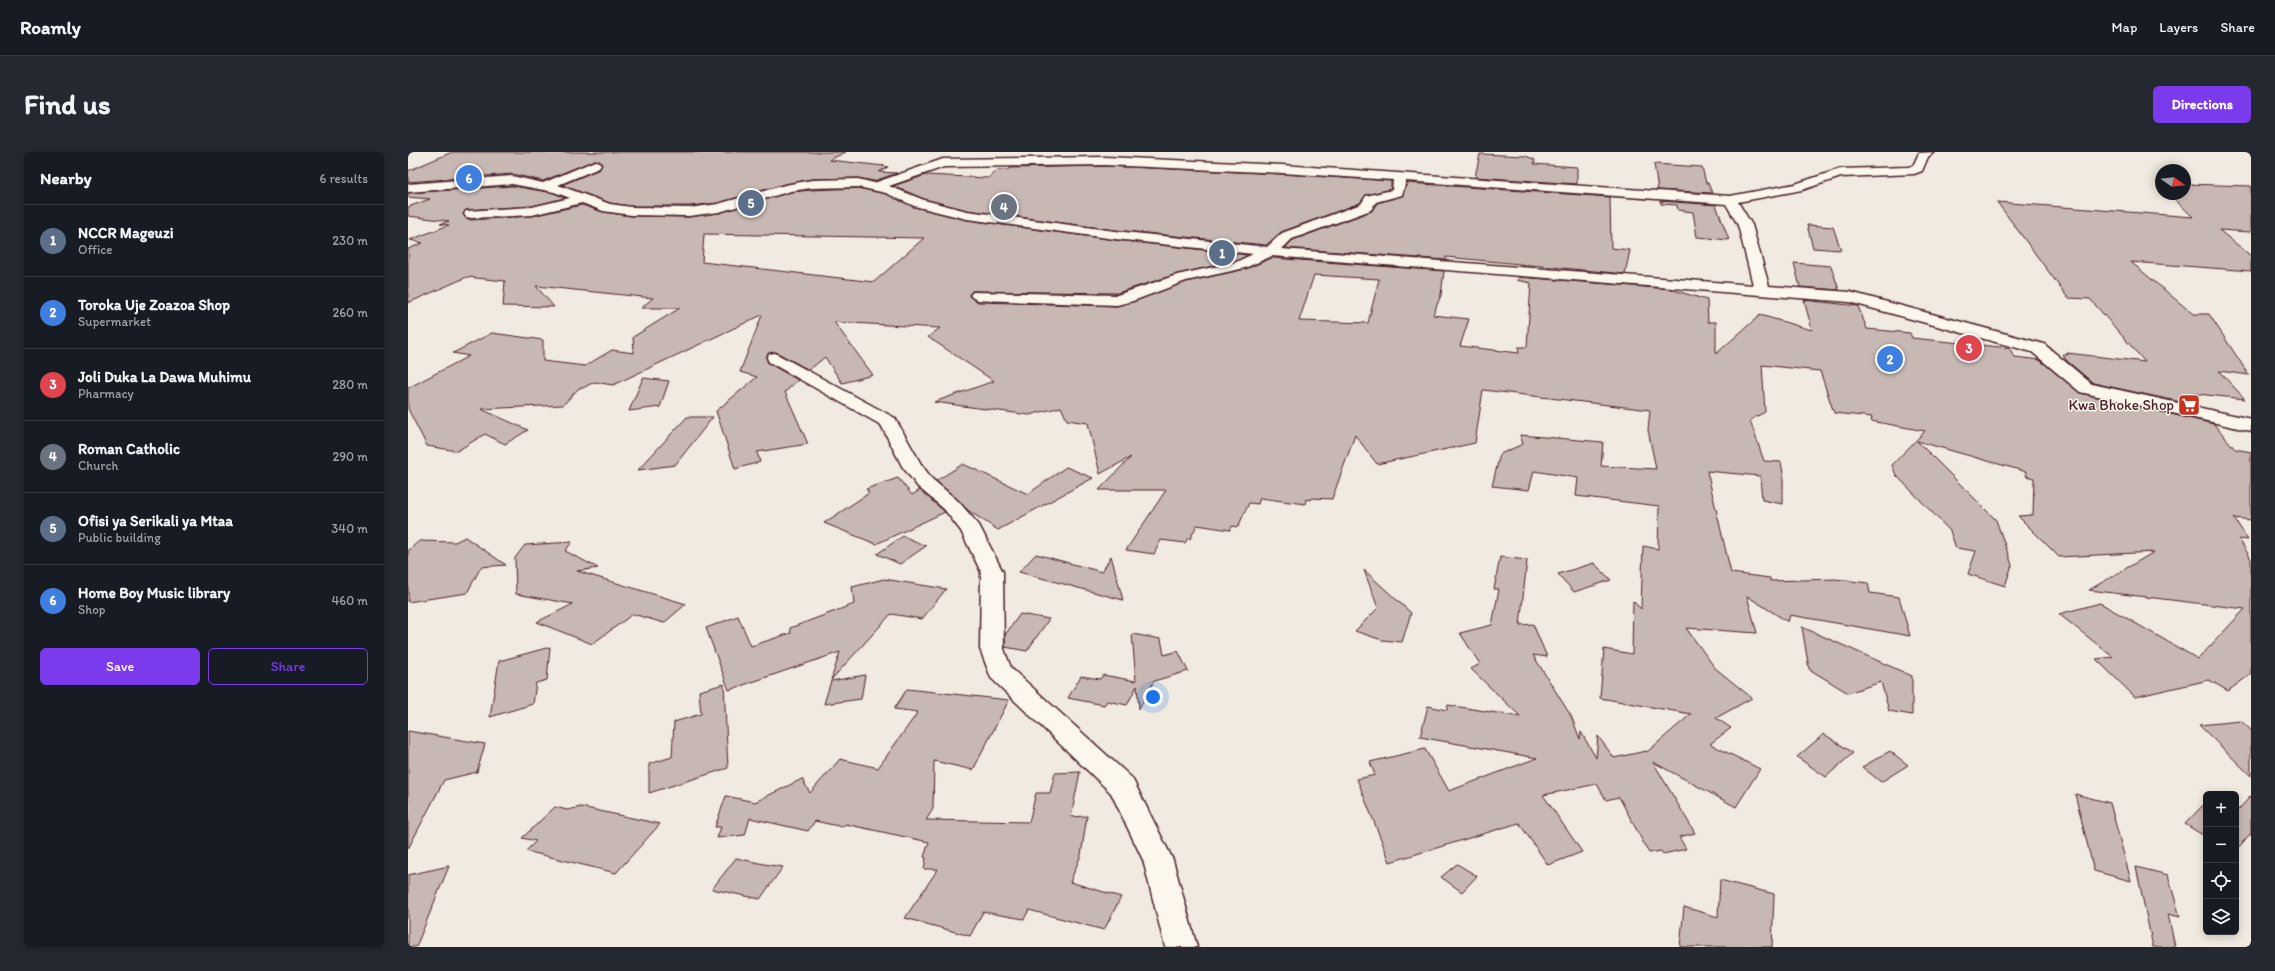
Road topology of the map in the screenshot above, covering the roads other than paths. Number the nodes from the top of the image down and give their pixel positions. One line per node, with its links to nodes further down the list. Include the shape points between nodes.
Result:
1 (1928, 152): 10 (street, via 1923,155 1918,168 1910,171 1840,173 1798,187)
2 (1105, 161): 4 (street); 5 (street); 7 (street, via 1055,166 943,163)
3 (595, 165): 6 (street)
4 (1100, 175)
5 (1400, 177): 10 (street); 12 (street, via 1398,192 1371,199 1362,209 1287,236)
6 (546, 186): 8 (street, via 502,180); 9 (street)
7 (877, 186): 9 (street, via 858,183 812,184 720,208 689,212 631,211 608,208); 12 (street, via 919,203 967,215)
8 (408, 188)
9 (582, 199): 11 (street, via 532,211)
10 (1730, 200): 13 (street, via 1745,225)
11 (471, 214)
12 (1270, 252): 13 (street); 14 (street, via 1240,265 1182,278 1139,295 1117,300)
13 (1762, 289): 16 (street, via 1850,297 2038,348 2086,388)
14 (978, 295)
15 (775, 358): 17 (street, via 888,422 912,466 925,483 951,505 971,530 992,572 992,649 1000,672 1063,734 1122,786 1158,860)
16 (2251, 425)
17 (1181, 947)

